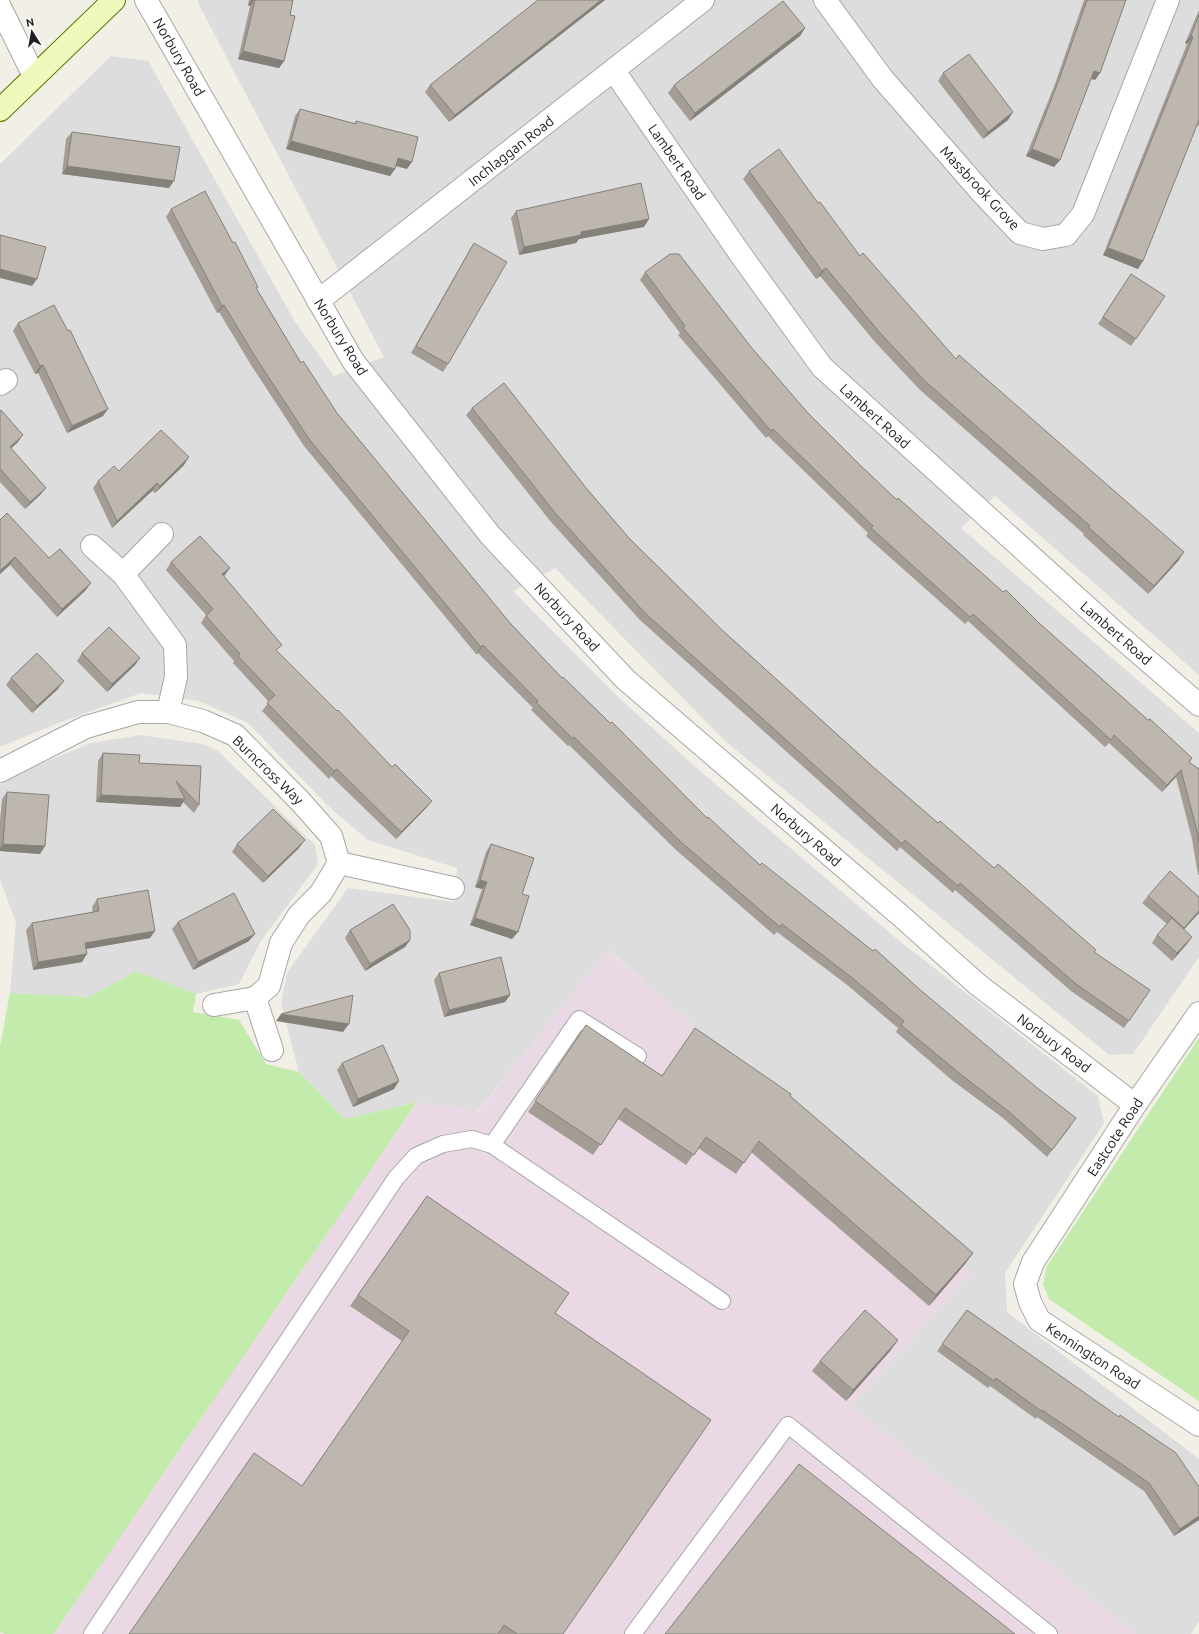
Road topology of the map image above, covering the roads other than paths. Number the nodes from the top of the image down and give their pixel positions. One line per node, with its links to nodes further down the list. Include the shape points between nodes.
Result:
1 (114, 0): 8 (street)
2 (146, 0): 10 (street, Norbury Road)
3 (703, 0): 7 (street, Inchlaggan Road)
4 (825, 0): 5 (street, Massbrook Grove, via 882,78 983,194 1020,232 1043,239 1066,235 1083,214)
5 (1168, 0)
6 (0, 7): 8 (street)
7 (614, 71): 10 (street, Inchlaggan Road); 14 (street, Lambert Road, via 822,368)
8 (34, 76): 9 (street)
9 (0, 110)
10 (318, 301): 24 (street, Norbury Road, via 353,361 490,535 625,680 978,984)
11 (162, 534): 13 (street)
12 (92, 546): 13 (street)
13 (123, 574): 15 (street, via 175,645 176,677)
14 (1199, 705)
15 (168, 712): 16 (street, Burncross Way, via 138,712 86,727); 17 (street, Burncross Way, via 235,735 331,836)
16 (0, 771)
17 (339, 863): 18 (street); 19 (street, via 321,893 299,914 280,943 269,986)
18 (453, 888)
19 (255, 998): 20 (street); 22 (street)
20 (214, 1005)
21 (1199, 1013): 24 (street, Eastcote Road)
22 (272, 1050)
23 (638, 1056): 25 (lane, via 579,1019)
24 (1135, 1105): 26 (street, Eastcote Road)
25 (492, 1145): 27 (lane); 29 (lane, via 472,1139 443,1144 416,1156 396,1178)
26 (1033, 1262): 28 (street, Kennington Road, via 1025,1284 1039,1320)
27 (722, 1300)
28 (1199, 1425)
29 (92, 1634)
30 (632, 1634): 31 (lane, via 788,1425)
31 (1049, 1634)

